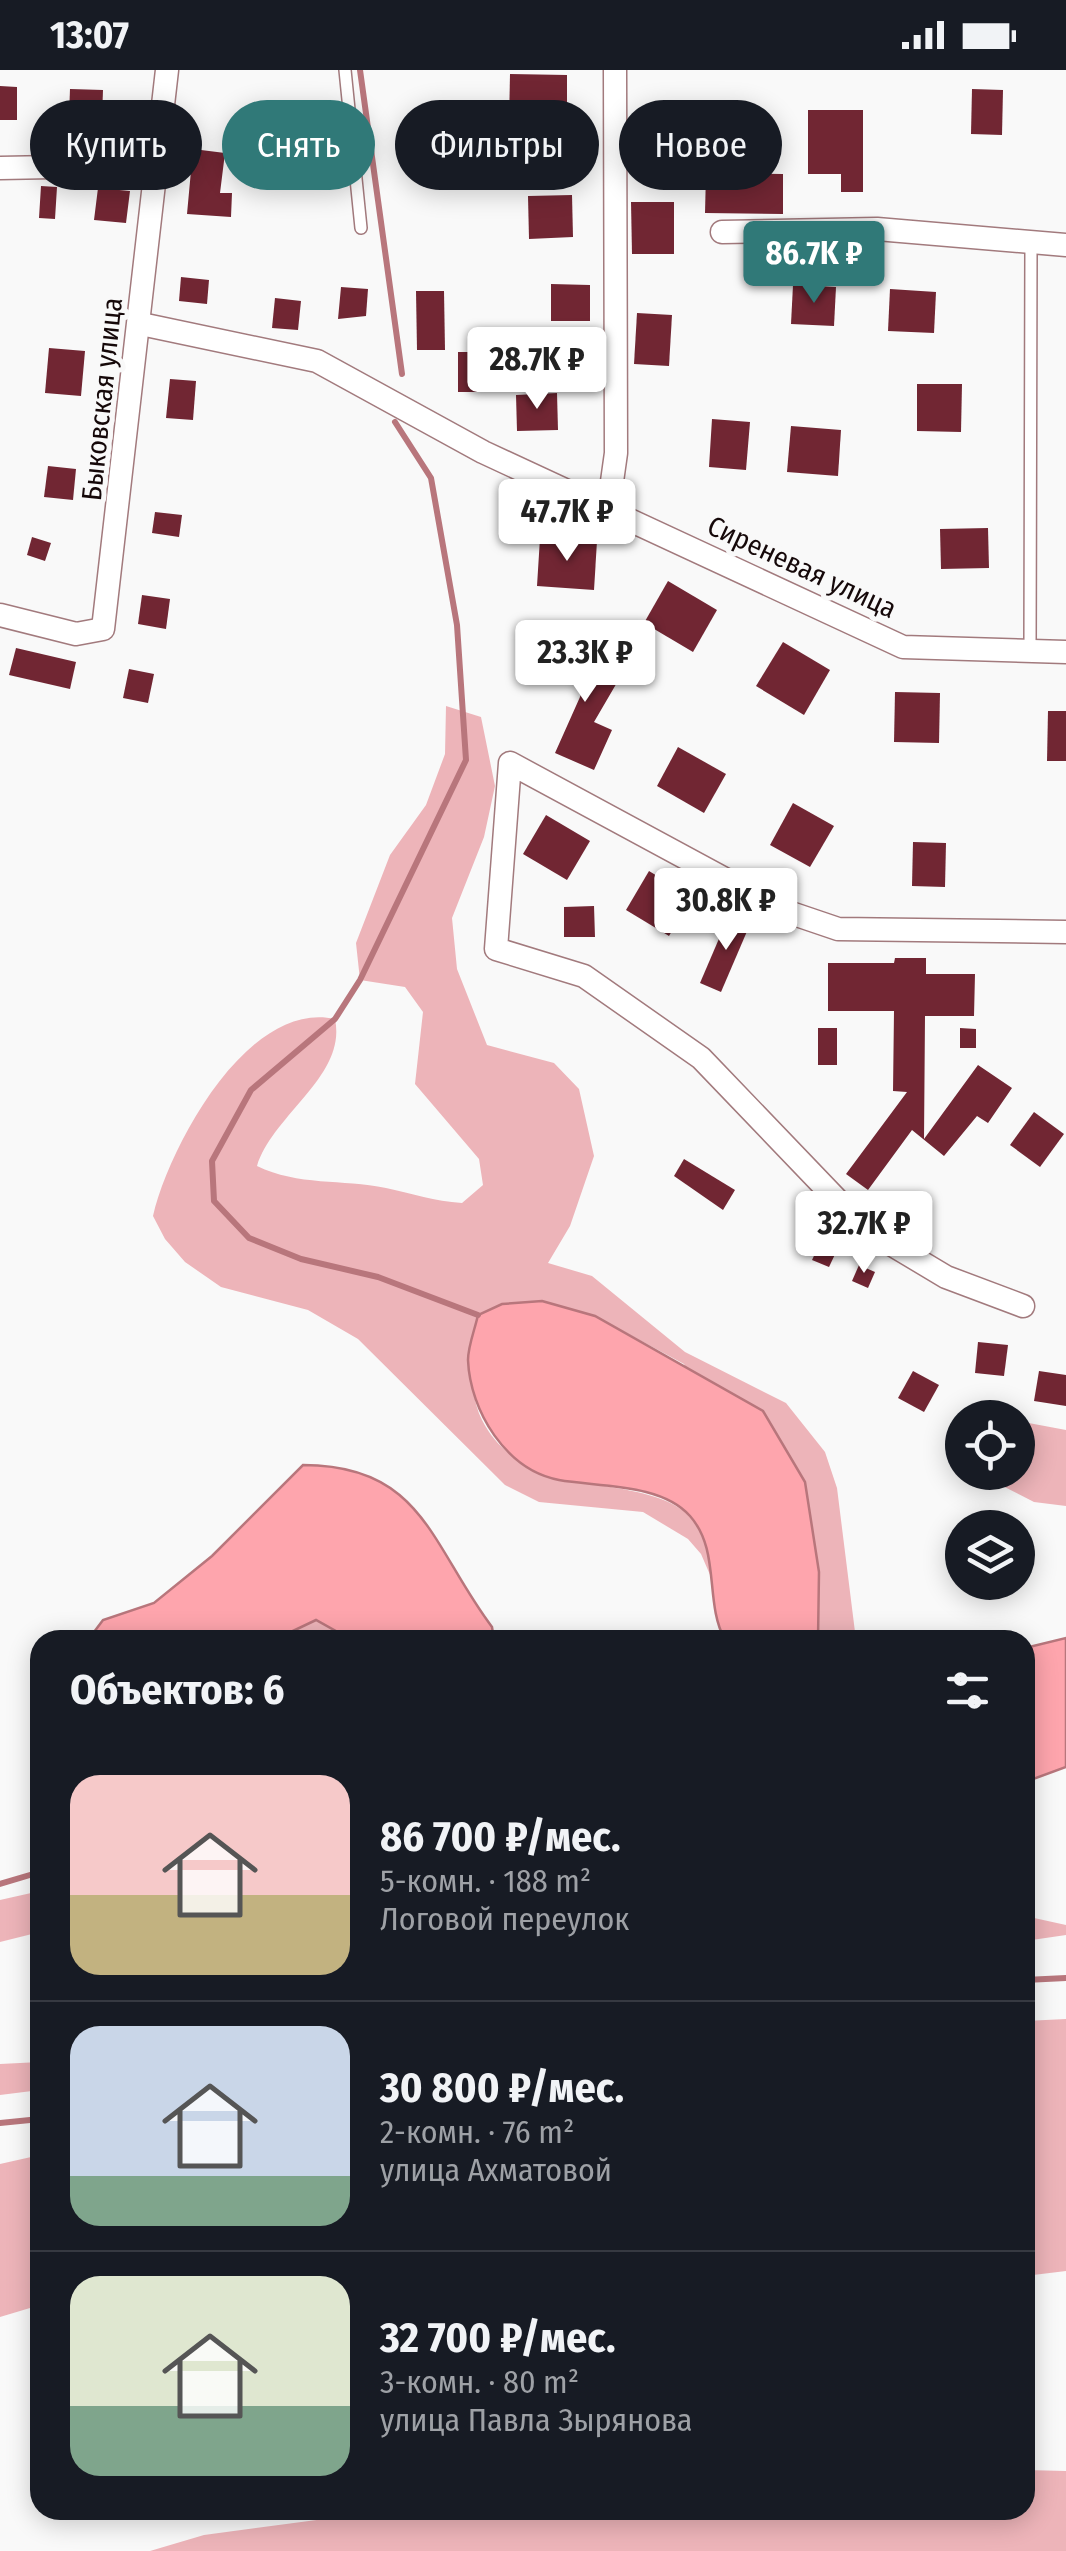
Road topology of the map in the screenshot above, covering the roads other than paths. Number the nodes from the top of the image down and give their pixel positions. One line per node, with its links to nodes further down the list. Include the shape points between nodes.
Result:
1 (167, 70): 4 (street, Быковская улица)
2 (346, 70): 8 (lane)
3 (614, 70): 13 (street, via 616,453)
4 (164, 100)
5 (30, 167): 6 (street)
6 (0, 168)
7 (155, 190): 12 (street, Быковская улица)
8 (361, 228)
9 (722, 232): 10 (street, via 878,229)
10 (1032, 245): 11 (street); 15 (lane)
11 (1066, 245)
12 (140, 324): 13 (street, Сиреневая улица, via 317,360 483,452); 14 (street, Быковская улица, via 102,629 76,634)
13 (608, 510): 15 (street, Сиреневая улица, via 903,647)
14 (0, 615)
15 (1030, 651): 16 (street, Сиреневая улица)
16 (1066, 652)
17 (1066, 932): 18 (street, via 838,929 782,910 510,763 496,949 584,976 701,1058 864,1228 946,1278)
18 (1023, 1306)

